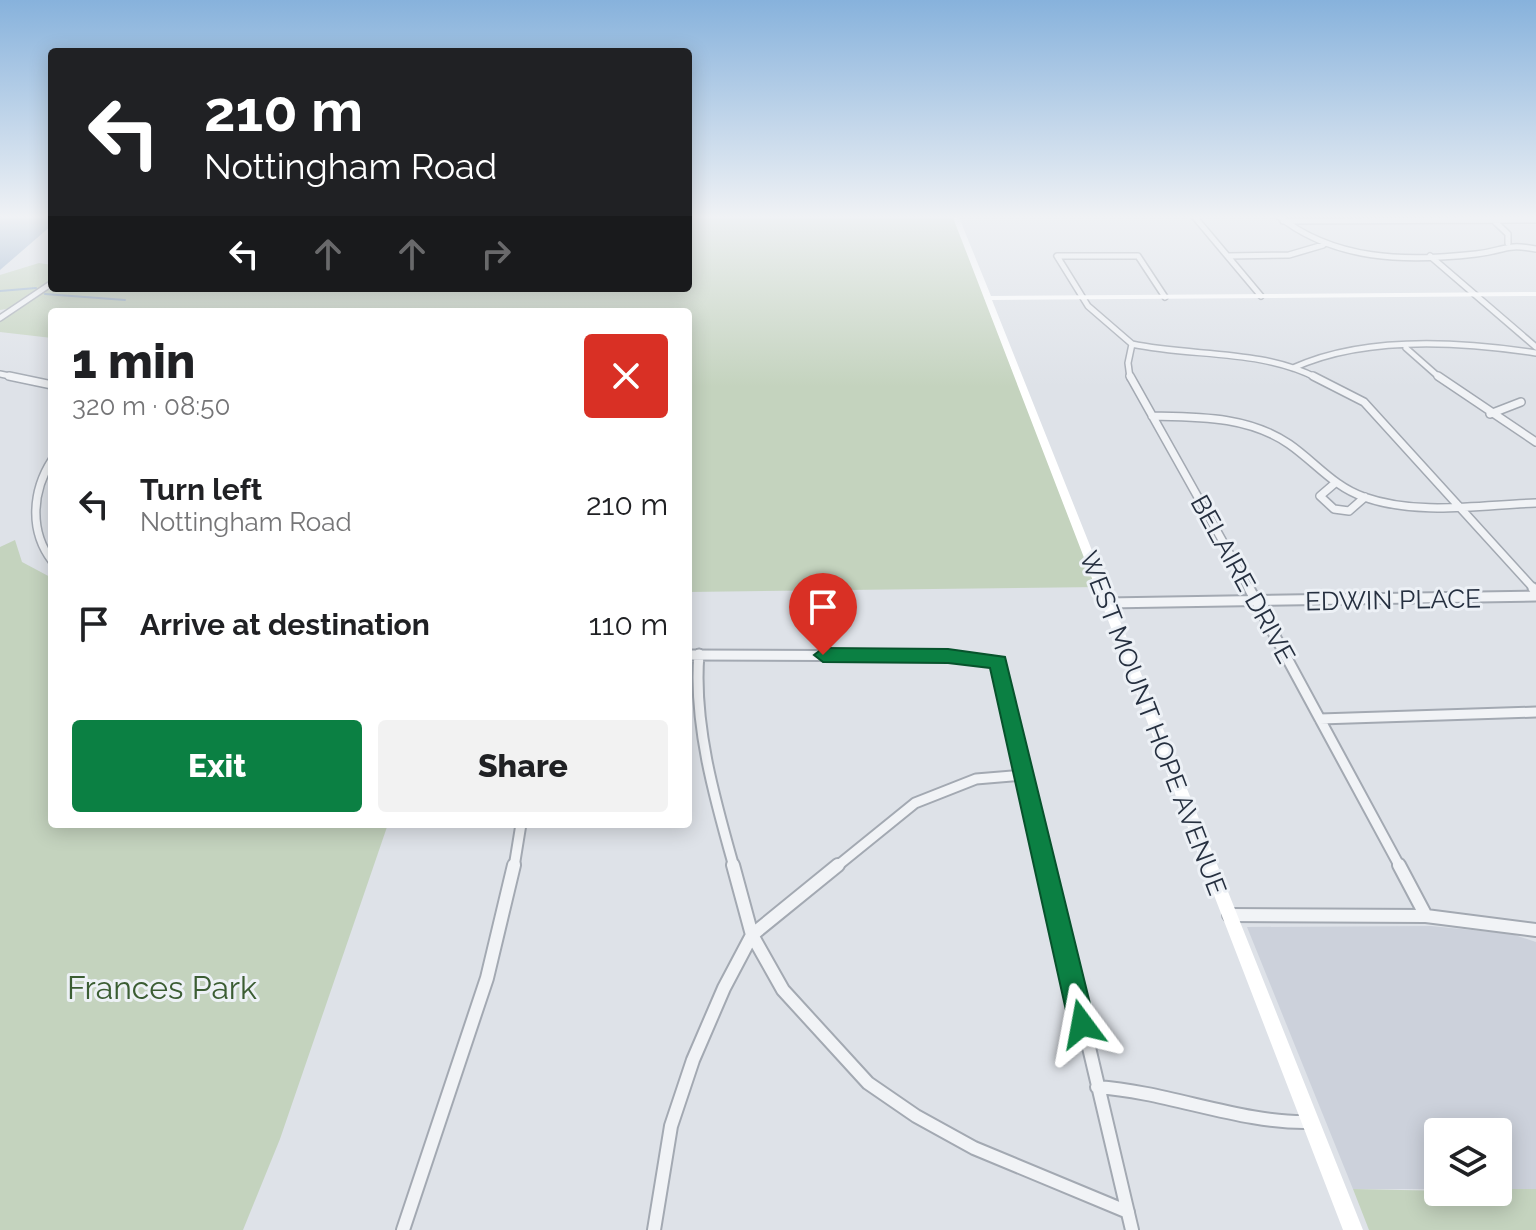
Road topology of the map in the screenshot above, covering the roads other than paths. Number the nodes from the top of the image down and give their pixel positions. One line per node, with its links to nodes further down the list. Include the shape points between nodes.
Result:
1 (977, 272): 11 (street, WEST MOUNT HOPE AVENUE)
2 (1067, 272): 12 (street)
3 (1149, 272): 10 (street)
4 (1242, 272): 9 (street)
5 (1450, 272): 8 (street)
6 (48, 286): 13 (street)
7 (1536, 294): 8 (street)
8 (1477, 295): 9 (street); 16 (street)
9 (1261, 296): 10 (street)
10 (1165, 297): 12 (street)
11 (987, 298): 12 (street); 32 (street, WEST MOUNT HOPE AVENUE)
12 (1082, 298): 14 (street, via 1097,318)
13 (0, 318)
14 (1132, 344): 18 (street, via 1174,353 1260,359); 23 (street, BELAIRE DRIVE, via 1131,383)
15 (1406, 347): 17 (street, via 1497,346); 18 (street, via 1347,351 1306,359); 22 (street)
16 (1536, 347)
17 (1536, 353)
18 (1293, 368): 29 (street, via 1375,409)
19 (0, 374): 20 (street)
20 (48, 384)
21 (1521, 402): 22 (street)
22 (1490, 414): 24 (street)
23 (1152, 416): 26 (street, via 1235,421 1263,430 1300,452); 33 (street, BELAIRE DRIVE)
24 (1536, 442)
25 (48, 466): 30 (street, via 35,532)
26 (1334, 484): 27 (street); 27 (street, via 1320,496 1334,509 1349,511)
27 (1365, 497): 29 (street, via 1408,505)
28 (1536, 503): 29 (street)
29 (1459, 505): 31 (street)
30 (48, 557)
31 (1536, 594): 33 (street, EDWIN PLACE)
32 (1107, 603): 33 (street, EDWIN PLACE); 39 (street, WEST MOUNT HOPE AVENUE)
33 (1258, 603): 36 (street, BELAIRE DRIVE)
34 (693, 654): 37 (street, via 948,656 998,662); 42 (street, via 710,770)
35 (1536, 712): 36 (street)
36 (1320, 719): 40 (street, BELAIRE DRIVE)
37 (1024, 775): 42 (street, via 976,779 915,803); 43 (street)
38 (520, 828): 46 (street, via 487,978)
39 (1229, 915): 40 (street); 44 (street, WEST MOUNT HOPE AVENUE)
40 (1426, 916): 41 (street)
41 (1536, 930)
42 (752, 935): 45 (street, via 783,990 868,1083 974,1148); 47 (street, via 693,1060 671,1126)
43 (1097, 1087): 44 (street, via 1142,1090 1281,1123); 45 (street)
44 (1310, 1122): 49 (street, WEST MOUNT HOPE AVENUE)
45 (1128, 1212): 48 (street)
46 (403, 1230)
47 (654, 1230)
48 (1132, 1230)
49 (1353, 1230)

